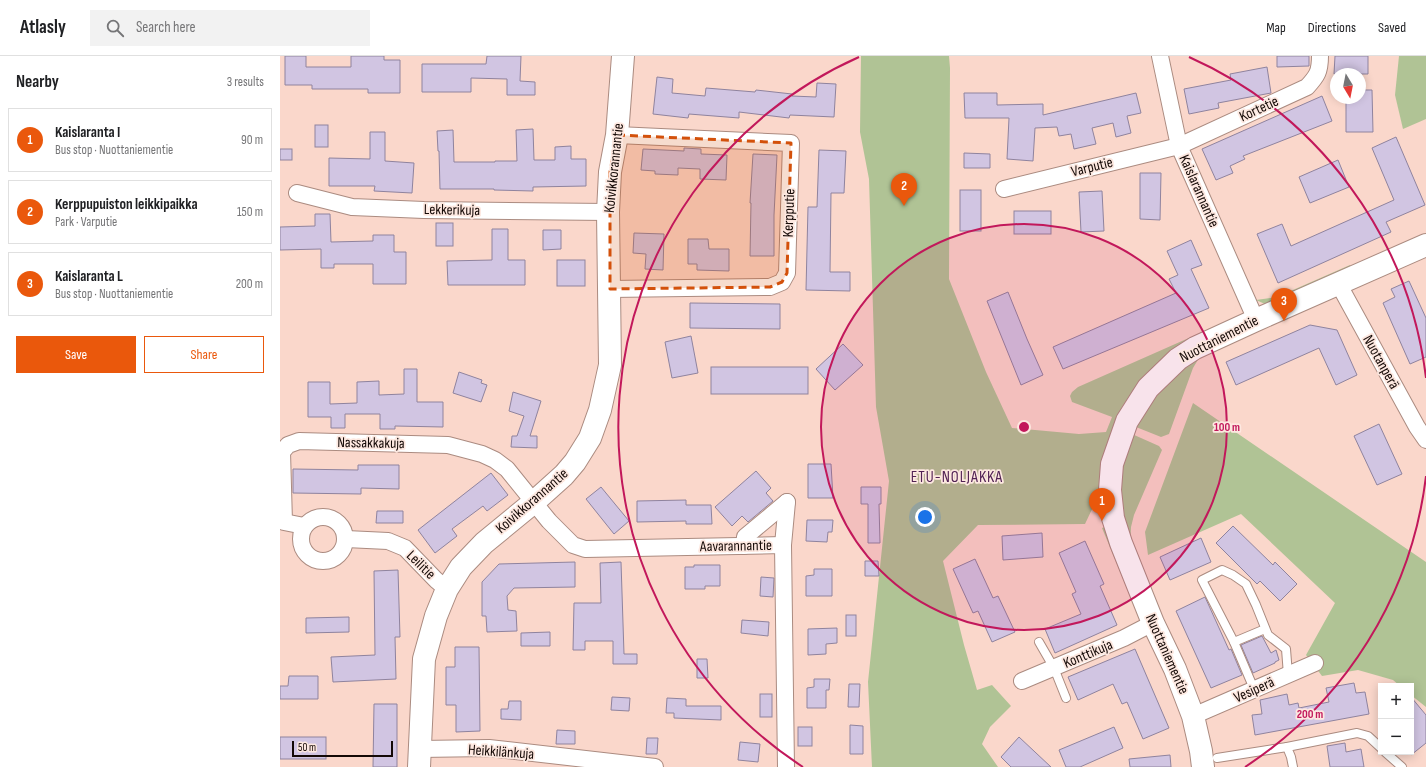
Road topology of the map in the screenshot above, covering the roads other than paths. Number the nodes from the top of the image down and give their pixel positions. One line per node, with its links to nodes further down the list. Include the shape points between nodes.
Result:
1 (623, 56): 4 (street, Koivikkorannantie)
2 (1160, 56): 5 (street, Kaislarannantie)
3 (1320, 56): 5 (street, Kortetie, via 1317,77 1306,87)
4 (617, 135): 8 (street, Koivikkorannantie, via 610,172); 11 (street, Kerpputie, via 791,143 787,273 782,282 770,287)
5 (1179, 146): 6 (street, Varputie); 12 (street, Kaislarannantie)
6 (1004, 189)
7 (297, 193): 8 (street, Lekkerikuja, via 352,207)
8 (608, 212): 11 (street, Koivikkorannantie)
9 (1426, 245): 10 (street, Nuottaniementie)
10 (1338, 284): 12 (street, Nuottaniementie); 13 (street, Nuotanperä)
11 (610, 289): 14 (street, Koivikkorannantie, via 610,365 600,410 590,438 575,462)
12 (1256, 320): 21 (street, Nuottaniementie, via 1195,348 1178,359 1145,393 1120,440 1112,464 1110,490 1113,518)
13 (1426, 440)
14 (534, 502): 15 (street, Nassakkakuja, via 507,469 496,460 448,445 299,441 288,445 282,452); 19 (street, Aavarannantie, via 549,522 573,545 585,549); 20 (street, Koivikkorannantie, via 484,543 461,567)
15 (282, 522): 16 (street, Nassakkakuja)
16 (304, 526): 17 (street, via 310,520 326,516 340,524); 17 (street, via 301,534 304,550 317,560 333,559 340,554)
17 (346, 539): 20 (street, Leilitie, via 388,541 405,548)
18 (783, 545): 19 (street, Aavarannantie); 19 (street, via 787,502 745,537); 38 (street, Aavarannantie)
19 (744, 546)
20 (447, 589): 35 (street, Koivikkorannantie, via 424,658)
21 (1153, 623): 26 (street, Konttikuja); 31 (street, Nuottaniementie, via 1175,669)
22 (1265, 629): 24 (lane); 24 (lane, via 1246,584 1222,570 1202,580); 27 (lane, via 1268,635 1286,649)
23 (1039, 642): 26 (lane)
24 (1234, 642): 29 (lane)
25 (1315, 663): 27 (street, Vesiperä)
26 (1054, 668): 28 (street, Konttikuja); 30 (lane)
27 (1288, 675): 29 (street, Vesiperä)
28 (1022, 681)
29 (1254, 690): 31 (street, Vesiperä)
30 (1066, 698)
31 (1193, 716): 36 (street, Nuottaniementie, via 1201,751)
32 (1378, 745): 33 (lane, via 1368,736 1358,733)
33 (1287, 747): 36 (lane); 39 (lane)
34 (1388, 755): 40 (lane)
35 (419, 758): 37 (street, Heikkilänkuja, via 489,748)
36 (1210, 762)
37 (655, 767)
38 (786, 767)
39 (1293, 767)
40 (1402, 767)

